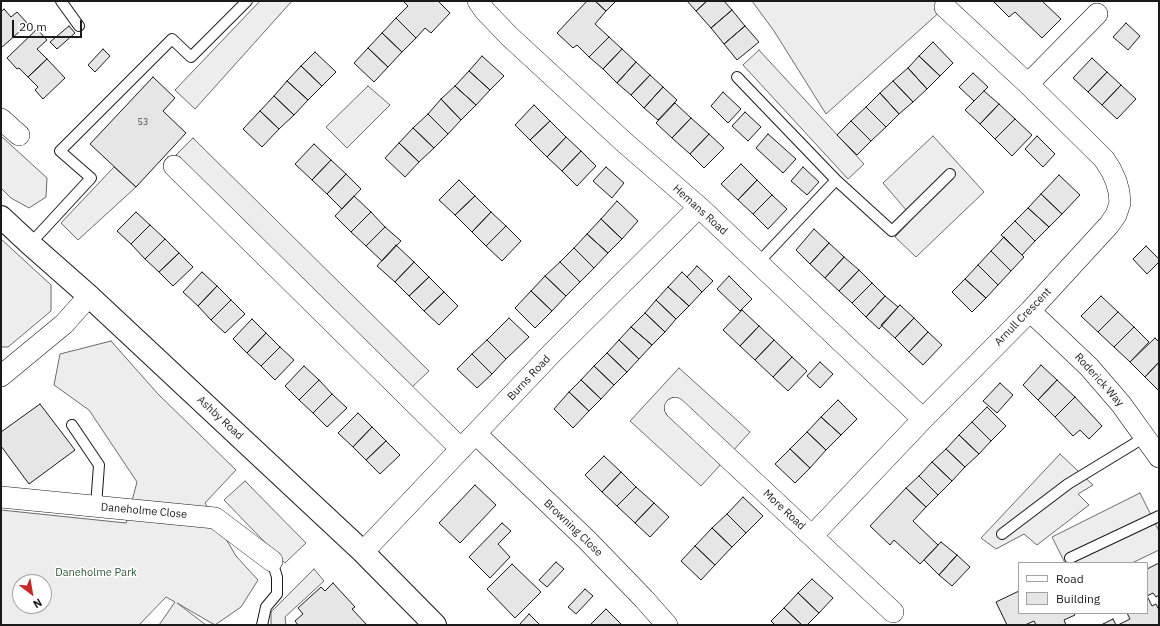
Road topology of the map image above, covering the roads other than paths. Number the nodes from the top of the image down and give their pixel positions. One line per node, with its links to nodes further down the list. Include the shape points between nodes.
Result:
1 (61, 1): 6 (lane)
2 (247, 1): 16 (lane, via 191,57 172,39 60,151 91,178)
3 (478, 1): 14 (street, Hemans Road, via 509,36)
4 (945, 7): 8 (street, Arnull Crescent)
5 (1097, 14): 8 (street)
6 (79, 26)
7 (737, 77): 13 (lane)
8 (1028, 84): 19 (street, Arnull Crescent, via 1104,159 1116,181 1120,203 1109,225)
9 (1, 119): 10 (street)
10 (19, 135)
11 (174, 166): 26 (street)
12 (950, 174): 13 (lane, via 892,231)
13 (836, 180): 17 (lane)
14 (699, 208): 17 (street, Hemans Road); 24 (street, Burns Road, via 552,353)
15 (1, 217): 16 (street, Ashby Road)
16 (30, 244): 18 (street, Ashby Road)
17 (758, 263): 22 (street, Hemans Road)
18 (89, 296): 20 (street, via 64,324); 33 (street, Ashby Road)
19 (1030, 311): 22 (street, Arnull Crescent); 25 (street, Roderick Way, via 1089,367)
20 (1, 376)
21 (675, 408): 32 (street, More Road)
22 (922, 419): 32 (street, Arnull Crescent)
23 (72, 425): 29 (lane, via 99,465)
24 (476, 434): 26 (street, Burns Road); 39 (street, Browning Close, via 587,540)
25 (1145, 437): 27 (street, Roderick Way); 31 (lane, via 1068,484)
26 (461, 449): 33 (street, Burns Road)
27 (1159, 457)
28 (1, 497): 29 (street, Daneholme Close)
29 (96, 506): 35 (street, Daneholme Close, via 215,518)
30 (1159, 516): 34 (lane)
31 (1002, 534)
32 (812, 536): 36 (street, More Road)
33 (363, 552): 38 (street, Ashby Road)
34 (1070, 558)
35 (272, 561): 37 (lane, via 277,578 277,594 266,607)
36 (893, 612)
37 (262, 625)
38 (435, 625)
39 (667, 625)

